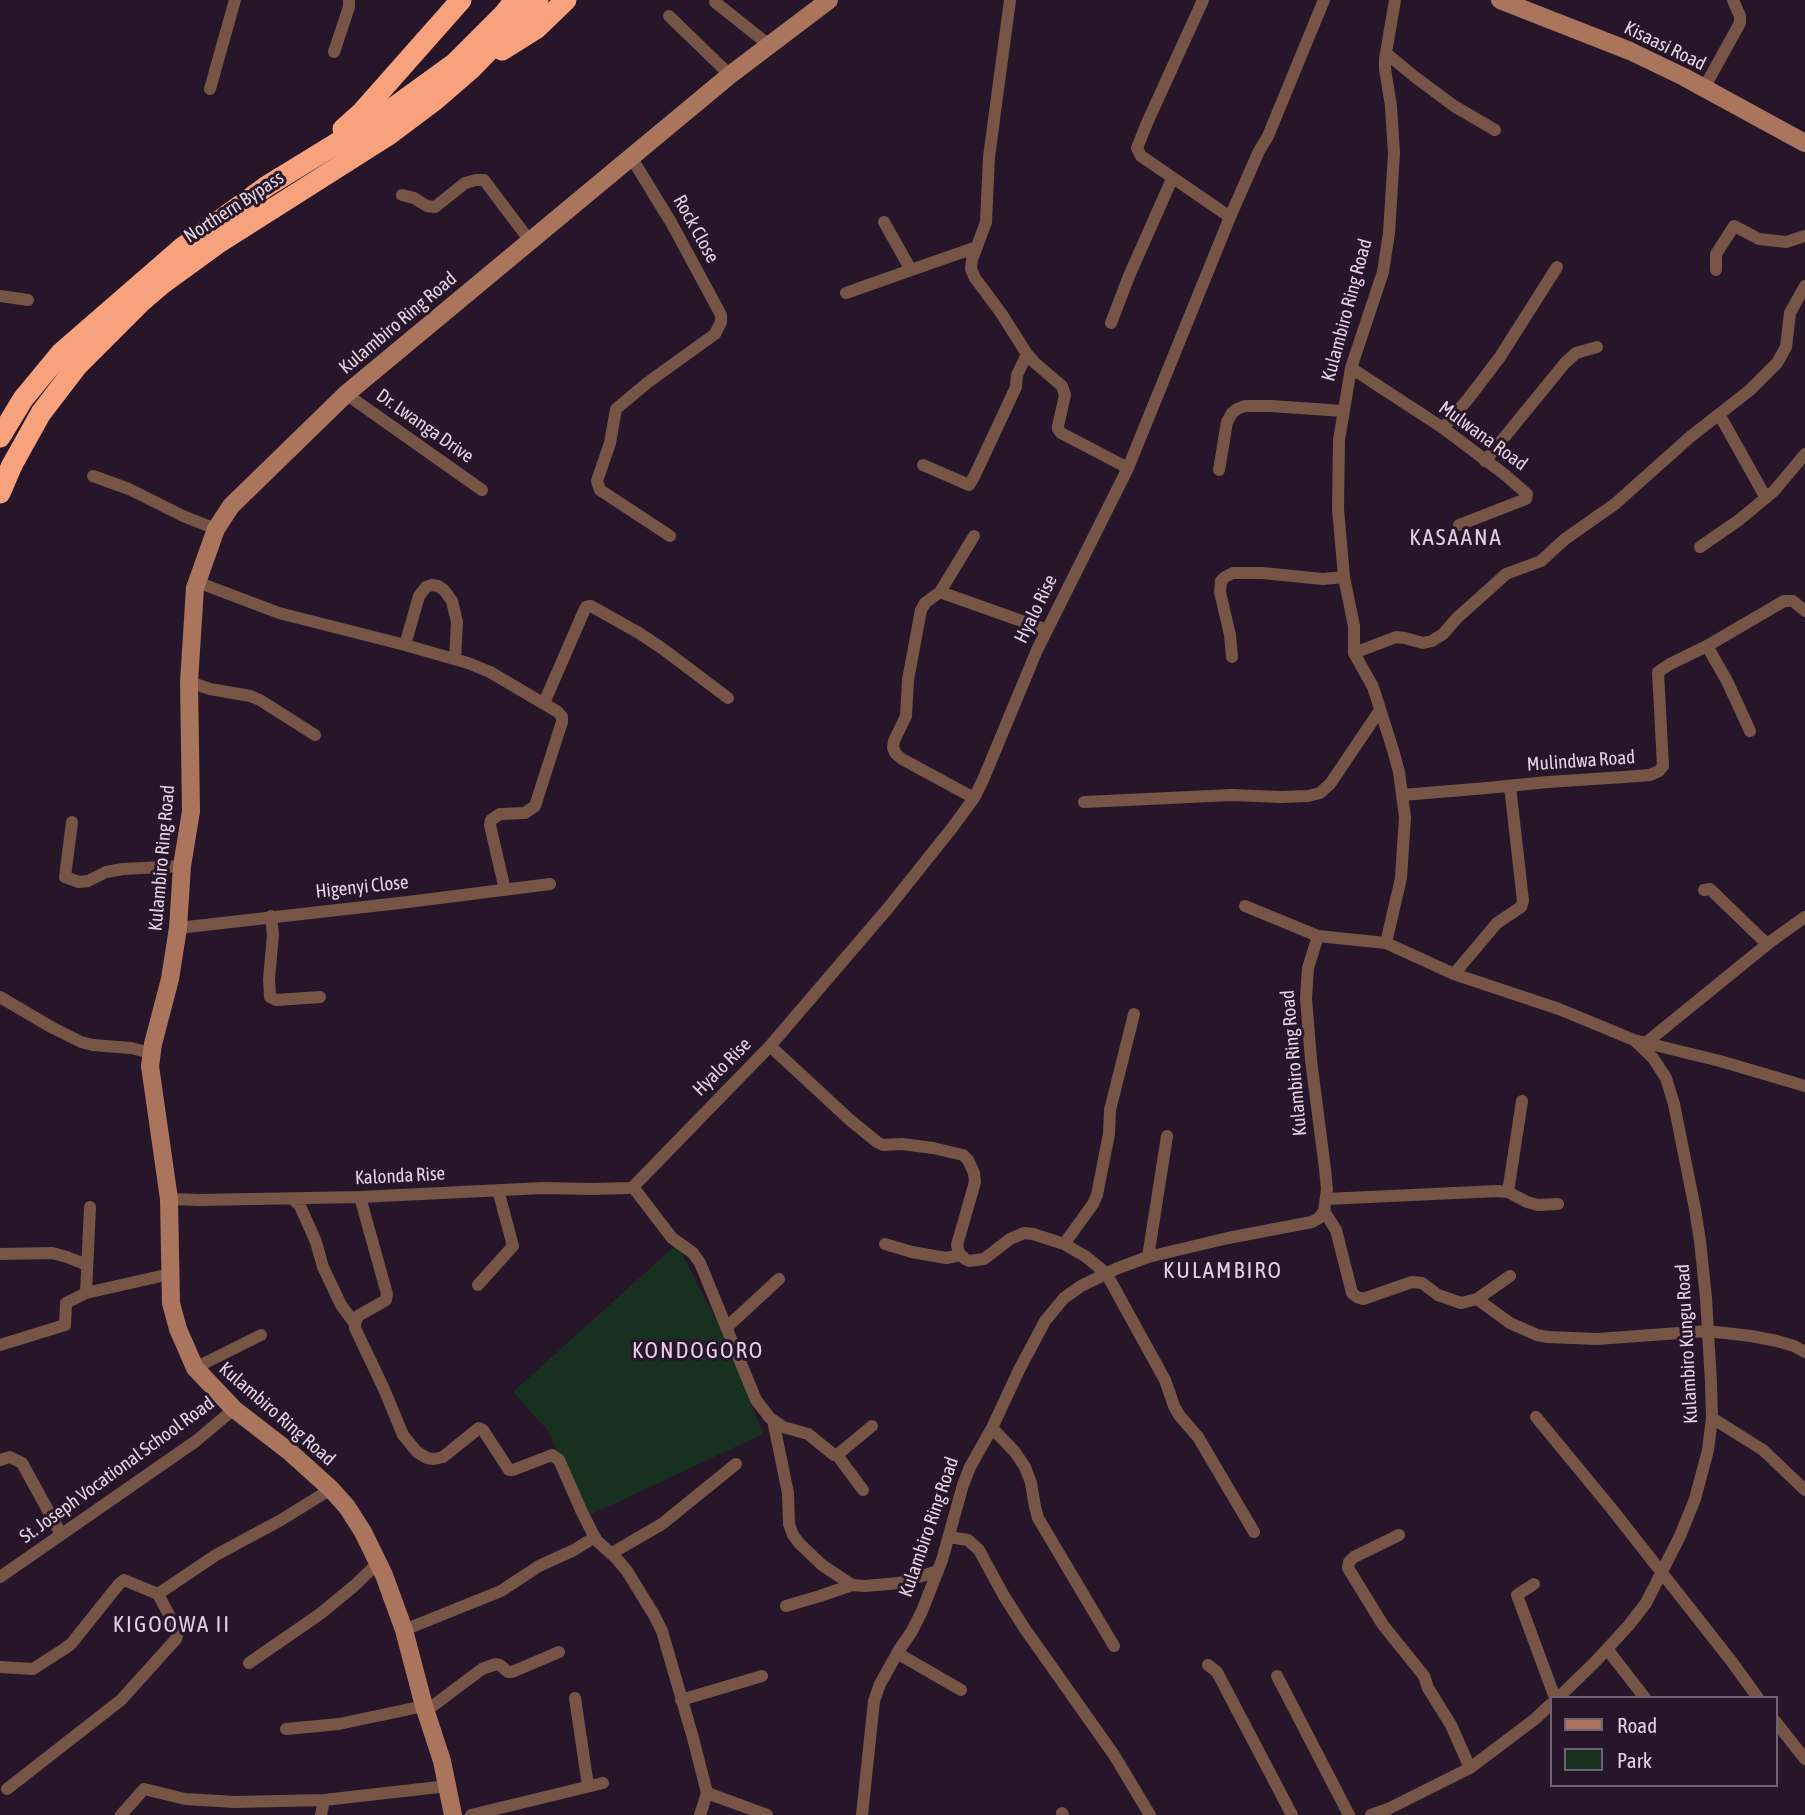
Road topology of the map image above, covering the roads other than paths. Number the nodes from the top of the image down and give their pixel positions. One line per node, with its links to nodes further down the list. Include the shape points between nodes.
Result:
1 (235, 0): 22 (street)
2 (349, 0): 17 (street)
3 (461, 0): 26 (highway, via 362,112)
4 (515, 0): 26 (highway, Northern Bypass, via 456,63)
5 (538, 0): 19 (highway, Northern Bypass)
6 (566, 0): 19 (highway, via 537,28)
7 (830, 0): 16 (street, Kulambiro Ring Road)
8 (1010, 0): 33 (street, via 989,157 986,222)
9 (1203, 0): 27 (street, via 1138,148 1141,156)
10 (1324, 0): 29 (street, Hyalo Rise)
11 (1395, 0): 18 (street, Kulambiro Ring Road)
12 (1500, 0): 21 (street, Kisaasi Road, via 1630,51)
13 (1733, 0): 21 (street, via 1740,23)
14 (715, 2): 16 (street)
15 (669, 16): 20 (street)
16 (769, 45): 20 (street, Kulambiro Ring Road)
17 (334, 52)
18 (1386, 53): 23 (street, via 1454,106); 44 (street, Kulambiro Ring Road, via 1394,153 1389,233 1382,272)
19 (472, 68): 57 (highway, Northern Bypass, via 387,136 209,250 141,302 77,366 41,413)
20 (730, 75): 25 (street, Kulambiro Ring Road)
21 (1704, 88): 24 (street, Kisaasi Road)
22 (210, 89)
23 (1495, 130)
24 (1805, 143)
25 (631, 157): 32 (street, Kulambiro Ring Road); 61 (street, Rock Close, via 721,315 715,334 616,409 597,481 600,490)
26 (308, 161): 49 (highway, Northern Bypass, via 183,247 61,353 23,399)
27 (1172, 179): 29 (street); 41 (street)
28 (402, 195): 32 (street, via 435,207 465,183 484,180)
29 (1230, 217): 53 (street, Hyalo Rise)
30 (884, 222): 35 (street)
31 (1805, 236): 36 (street, via 1786,242 1759,239 1734,226 1716,254)
32 (530, 241): 45 (street, Kulambiro Ring Road)
33 (977, 247): 35 (street); 43 (street, via 971,269 975,278)
34 (1558, 267): 48 (street, via 1500,357)
35 (911, 270): 38 (street)
36 (1716, 270)
37 (1805, 286): 47 (street, via 1790,313 1786,347 1777,363)
38 (846, 293)
39 (0, 296): 40 (street)
40 (28, 300)
41 (1111, 323)
42 (1597, 347): 51 (street, via 1576,353 1565,363)
43 (1027, 354): 52 (street, via 969,485); 53 (street, via 1065,390 1058,426 1061,433)
44 (1351, 368): 46 (street, Kulambiro Ring Road); 48 (street, Mulwana Road)
45 (346, 394): 56 (street, Dr. Lwanga Drive); 60 (street, Kulambiro Ring Road, via 231,506)
46 (1343, 411): 54 (street, via 1271,406 1237,409 1227,422); 64 (street, Kulambiro Ring Road, via 1338,509)
47 (1718, 414): 58 (street); 71 (street, via 1541,561 1506,574 1443,634 1423,643 1396,637)
48 (1443, 428): 51 (street, Mulwana Road)
49 (0, 437)
50 (1805, 453): 58 (street)
51 (1485, 461): 59 (street, Mulwana Road, via 1522,488 1526,499)
52 (923, 465)
53 (1128, 468): 68 (street, Hyalo Rise)
54 (1219, 470)
55 (93, 476): 60 (street)
56 (482, 490)
57 (0, 493)
58 (1766, 498): 63 (street)
59 (1459, 525)
60 (216, 529): 65 (street, Kulambiro Ring Road)
61 (670, 536)
62 (974, 536): 66 (street)
63 (1700, 547)
64 (1344, 577): 71 (street, Kulambiro Ring Road, via 1354,626); 72 (street, via 1233,573 1225,577 1220,592)
65 (197, 582): 69 (street, via 279,613); 74 (street, Kulambiro Ring Road)
66 (940, 592): 68 (street); 82 (street, via 921,610 906,716 894,748 902,759)
67 (1805, 611): 70 (street, Mulindwa Road, via 1793,601 1784,601)
68 (1047, 630): 82 (street, Hyalo Rise)
69 (405, 645): 73 (street); 73 (street, via 419,596 426,587 438,586 452,601 457,622)
70 (1707, 646): 78 (street); 80 (street, Mulindwa Road, via 1658,672 1663,766 1659,771)
71 (1354, 653): 77 (street, Kulambiro Ring Road)
72 (1232, 657)
73 (455, 659): 76 (street, via 490,672)
74 (189, 682): 79 (street, via 260,700); 85 (street, Kulambiro Ring Road, via 191,811)
75 (728, 698): 76 (street, via 663,649 591,606 583,611)
76 (544, 703): 87 (street, via 558,712 562,722 535,806 525,813 500,814 491,820)
77 (1380, 710): 81 (street, Kulambiro Ring Road); 83 (street, via 1320,793)
78 (1750, 732)
79 (315, 735)
80 (1510, 786): 81 (street, Mulindwa Road); 96 (street, via 1523,901 1497,923)
81 (1402, 795): 94 (street, Kulambiro Ring Road, via 1401,878)
82 (974, 798): 102 (street, Hyalo Rise, via 889,908)
83 (1084, 802)
84 (72, 822): 85 (street, via 65,877 79,882 123,869)
85 (181, 866): 92 (street, Kulambiro Ring Road)
86 (550, 884): 87 (street, Higenyi Close)
87 (505, 890): 90 (street, Higenyi Close)
88 (1704, 890): 95 (street, via 1710,889)
89 (1245, 906): 93 (street)
90 (271, 916): 92 (street, Higenyi Close); 97 (street, via 270,997)
91 (1805, 917): 95 (street)
92 (178, 928): 103 (street, Kulambiro Ring Road)
93 (1318, 936): 94 (street); 114 (street, Kulambiro Ring Road, via 1308,968 1306,998)
94 (1386, 943): 96 (street)
95 (1767, 944): 101 (street)
96 (1454, 974): 100 (street)
97 (320, 997)
98 (0, 998): 103 (street, via 81,1042)
99 (1134, 1014): 117 (street, via 1110,1110 1097,1195)
100 (1634, 1040): 101 (street); 131 (street, Kulambiro Kungu Road, via 1666,1078 1674,1104 1700,1241)
101 (1647, 1042): 104 (street)
102 (769, 1046): 107 (street, Hyalo Rise); 119 (street, via 877,1142 933,1148 968,1160 975,1182 957,1245)
103 (151, 1053): 111 (street, Kulambiro Ring Road)
104 (1803, 1081)
105 (1522, 1101): 109 (street)
106 (1167, 1136): 120 (street)
107 (633, 1187): 108 (street, Kalonda Rise); 130 (street, via 672,1238 700,1263)
108 (498, 1190): 110 (street, Kalonda Rise); 126 (street, via 513,1246)
109 (1508, 1192): 113 (street, via 1538,1205); 114 (street)
110 (360, 1198): 112 (street, Kalonda Rise); 129 (street, via 387,1294 386,1300 358,1317)
111 (169, 1199): 112 (street, Kalonda Rise); 123 (street, Kulambiro Ring Road)
112 (293, 1199): 129 (street, via 305,1217 341,1305)
113 (1558, 1204)
114 (1325, 1205): 120 (street, Kulambiro Ring Road, via 1312,1222); 128 (street, via 1357,1297 1363,1299 1412,1282 1461,1303)
115 (90, 1208): 121 (street)
116 (885, 1244): 119 (street, via 946,1258)
117 (1064, 1244): 119 (street, via 1024,1233 984,1259 970,1261); 122 (street)
118 (0, 1254): 121 (street, via 52,1253)
119 (961, 1255)
120 (1148, 1257): 122 (street, Kulambiro Ring Road)
121 (87, 1265): 127 (street)
122 (1106, 1273): 141 (street, Kulambiro Ring Road, via 1064,1298 1045,1321); 148 (street, via 1165,1380 1179,1415 1198,1437)
123 (170, 1274): 127 (street); 135 (street, Kulambiro Ring Road, via 178,1329)
124 (1510, 1276): 128 (street)
125 (779, 1279): 130 (street)
126 (478, 1285)
127 (86, 1293): 133 (street, via 65,1303 65,1325)
128 (1478, 1298): 131 (street, via 1510,1323 1548,1337 1597,1339)
129 (355, 1324): 151 (street, via 411,1447 427,1458 439,1459 479,1428 509,1470 555,1456)
130 (727, 1327): 139 (street, via 756,1401)
131 (1707, 1331): 134 (street, via 1777,1341); 138 (street, Kulambiro Kungu Road)
132 (261, 1335): 135 (street)
133 (0, 1345)
134 (1805, 1352)
135 (195, 1368): 136 (street, Kulambiro Ring Road)
136 (234, 1409): 145 (street, Kulambiro Ring Road); 149 (street, St. Joseph Vocational School Road, via 196,1441)
137 (1536, 1417): 156 (street)
138 (1712, 1418): 147 (street, via 1763,1450); 156 (street, Kulambiro Kungu Road, via 1695,1499)
139 (773, 1420): 142 (street, via 808,1434); 159 (street, via 793,1535 822,1565)
140 (872, 1426): 142 (street)
141 (992, 1428): 152 (street, Kulambiro Ring Road, via 970,1467); 163 (street, via 1025,1467 1038,1518)
142 (837, 1455): 146 (street)
143 (0, 1460): 149 (street, via 10,1457 22,1463)
144 (736, 1464): 153 (street, via 662,1524)
145 (331, 1489): 154 (street, Kulambiro Ring Road); 160 (street)
146 (863, 1490)
147 (1805, 1490)
148 (1254, 1532)
149 (61, 1534): 157 (street, St. Joseph Vocational School Road)
150 (1399, 1535): 184 (street, via 1354,1557 1348,1568 1383,1625 1424,1676)
151 (595, 1537): 153 (street); 162 (street, via 501,1591)
152 (949, 1537): 155 (street, Kulambiro Ring Road); 200 (street, via 968,1540 979,1550 1003,1597 1114,1755)
153 (612, 1553): 178 (street, via 662,1631)
154 (379, 1562): 162 (street, Kulambiro Ring Road); 167 (street, via 320,1614)
155 (938, 1571): 159 (street, via 891,1584); 166 (street, Kulambiro Ring Road, via 912,1631)
156 (1662, 1574): 164 (street, Kulambiro Kungu Road, via 1646,1603); 176 (street)
157 (0, 1577)
158 (1534, 1584): 173 (street, via 1517,1595)
159 (852, 1585): 161 (street)
160 (158, 1594): 169 (street, via 124,1580 64,1649 33,1669); 188 (street, via 178,1632 176,1639 121,1700)
161 (786, 1606)
162 (404, 1630): 180 (street, Kulambiro Ring Road)
163 (1114, 1646)
164 (1607, 1649): 174 (street, Kulambiro Kungu Road); 175 (street)
165 (559, 1652): 180 (street, via 512,1672 496,1664)
166 (897, 1653): 172 (street); 199 (street, Kulambiro Ring Road, via 874,1701)
167 (249, 1663)
168 (1208, 1665): 201 (street, via 1217,1672)
169 (0, 1668)
170 (762, 1676): 178 (street)
171 (1277, 1676): 202 (street)
172 (961, 1690)
173 (1555, 1696)
174 (1558, 1696)
175 (1643, 1696)
176 (1757, 1696)
177 (575, 1698): 187 (street)
178 (681, 1700): 189 (street)
179 (1549, 1706): 184 (street)
180 (425, 1709): 182 (street); 186 (street, Kulambiro Ring Road)
181 (1777, 1724): 183 (street)
182 (286, 1730)
183 (1805, 1759)
184 (1470, 1769): 192 (street)
185 (603, 1783): 187 (street)
186 (448, 1786): 190 (street); 195 (street, Kulambiro Ring Road)
187 (587, 1786): 196 (street)
188 (8, 1790)
189 (707, 1793): 197 (street); 198 (street)
190 (324, 1800): 191 (street); 194 (street)
191 (224, 1808): 193 (street, via 144,1789)
192 (1393, 1812): 203 (street)
193 (121, 1815)
194 (321, 1815)
195 (453, 1815)
196 (471, 1815)
197 (700, 1815)
198 (767, 1815)
199 (862, 1815)
200 (1150, 1815)
201 (1292, 1815)
202 (1349, 1815)
203 (1371, 1815)

